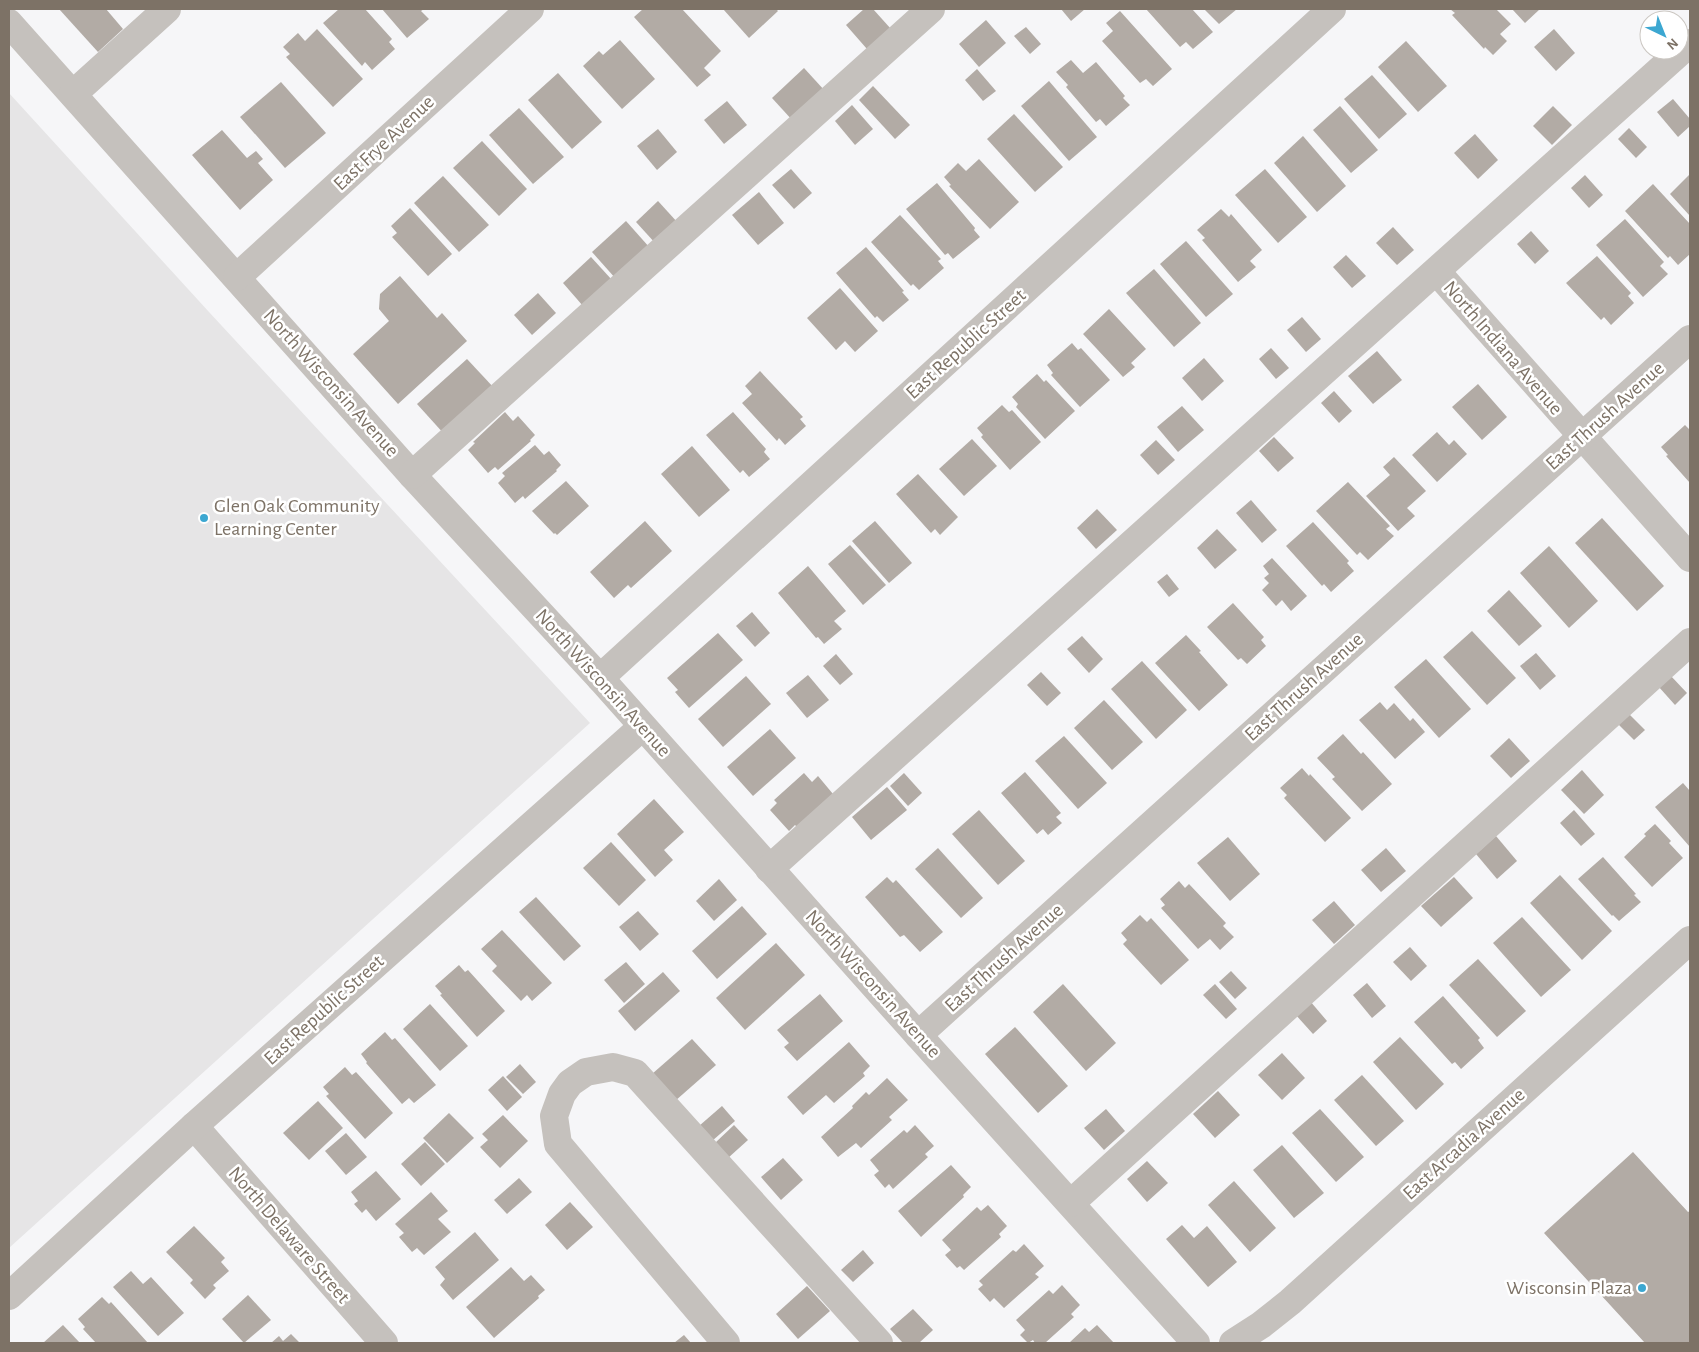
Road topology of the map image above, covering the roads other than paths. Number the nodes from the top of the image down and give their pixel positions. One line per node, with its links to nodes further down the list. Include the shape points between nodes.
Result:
1 (167, 9): 7 (street)
2 (530, 9): 9 (street, East Frye Avenue)
3 (931, 9): 12 (street)
4 (1332, 9): 15 (street, East Republic Street)
5 (9, 23): 7 (street, North Wisconsin Avenue)
6 (1690, 43): 8 (street)
7 (73, 94): 9 (street, North Wisconsin Avenue)
8 (1436, 272): 11 (street, North Indiana Avenue); 17 (street)
9 (237, 277): 12 (street, North Wisconsin Avenue)
10 (1690, 339): 11 (street, East Thrush Avenue)
11 (1581, 437): 13 (street, North Indiana Avenue); 19 (street, East Thrush Avenue)
12 (412, 475): 15 (street, North Wisconsin Avenue)
13 (1690, 558)
14 (1690, 642): 21 (street)
15 (600, 678): 16 (street, North Wisconsin Avenue)
16 (642, 727): 17 (street, North Wisconsin Avenue); 20 (street, East Republic Street)
17 (769, 869): 19 (street, North Wisconsin Avenue)
18 (1690, 940): 27 (street, East Arcadia Avenue, via 1290,1302)
19 (918, 1036): 21 (street, North Wisconsin Avenue)
20 (194, 1126): 22 (street, East Republic Street); 23 (street, North Delaware Street)
21 (1071, 1203): 26 (street, North Wisconsin Avenue)
22 (9, 1296)
23 (384, 1343)
24 (726, 1343): 25 (street, via 558,1144 554,1116 562,1094 570,1083 586,1072 613,1067 635,1073)
25 (880, 1343)
26 (1196, 1343)
27 (1233, 1343)

